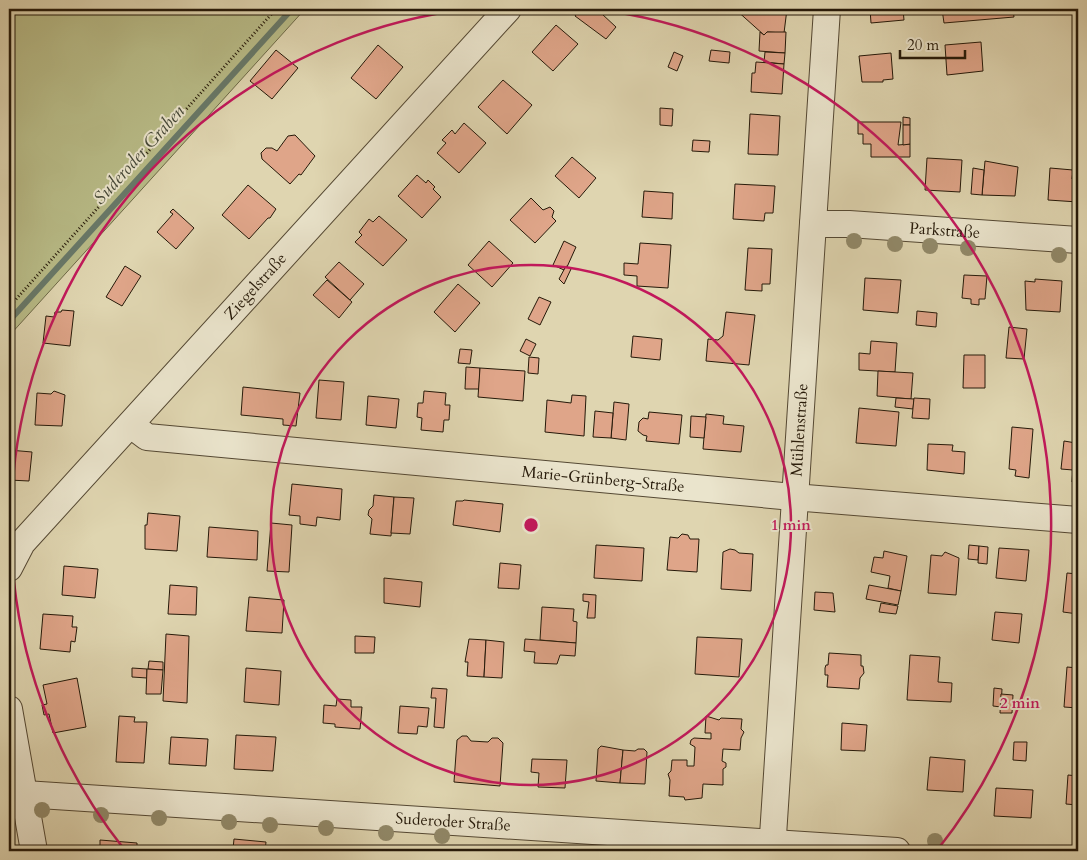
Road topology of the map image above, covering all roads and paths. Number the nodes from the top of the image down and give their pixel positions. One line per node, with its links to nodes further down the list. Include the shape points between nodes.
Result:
1 (276, 9): 6 (path)
2 (508, 9): 7 (street, Ziegelstraße)
3 (827, 9): 4 (street, Mühlenstraße)
4 (813, 224): 5 (street, Parkstraße); 8 (street, Mühlenstraße)
5 (1078, 240)
6 (9, 307)
7 (131, 425): 8 (street, Marie-Grünberg-Straße, via 147,436); 10 (street, Ziegelstraße, via 22,543)
8 (793, 497): 9 (street, Marie-Grünberg-Straße); 13 (street, Mühlenstraße)
9 (1078, 520)
10 (9, 568)
11 (9, 709): 12 (street)
12 (16, 794): 13 (street, Suderoder Straße); 14 (street)
13 (772, 847): 15 (street, Suderoder Straße)
14 (34, 851)
15 (898, 851)

